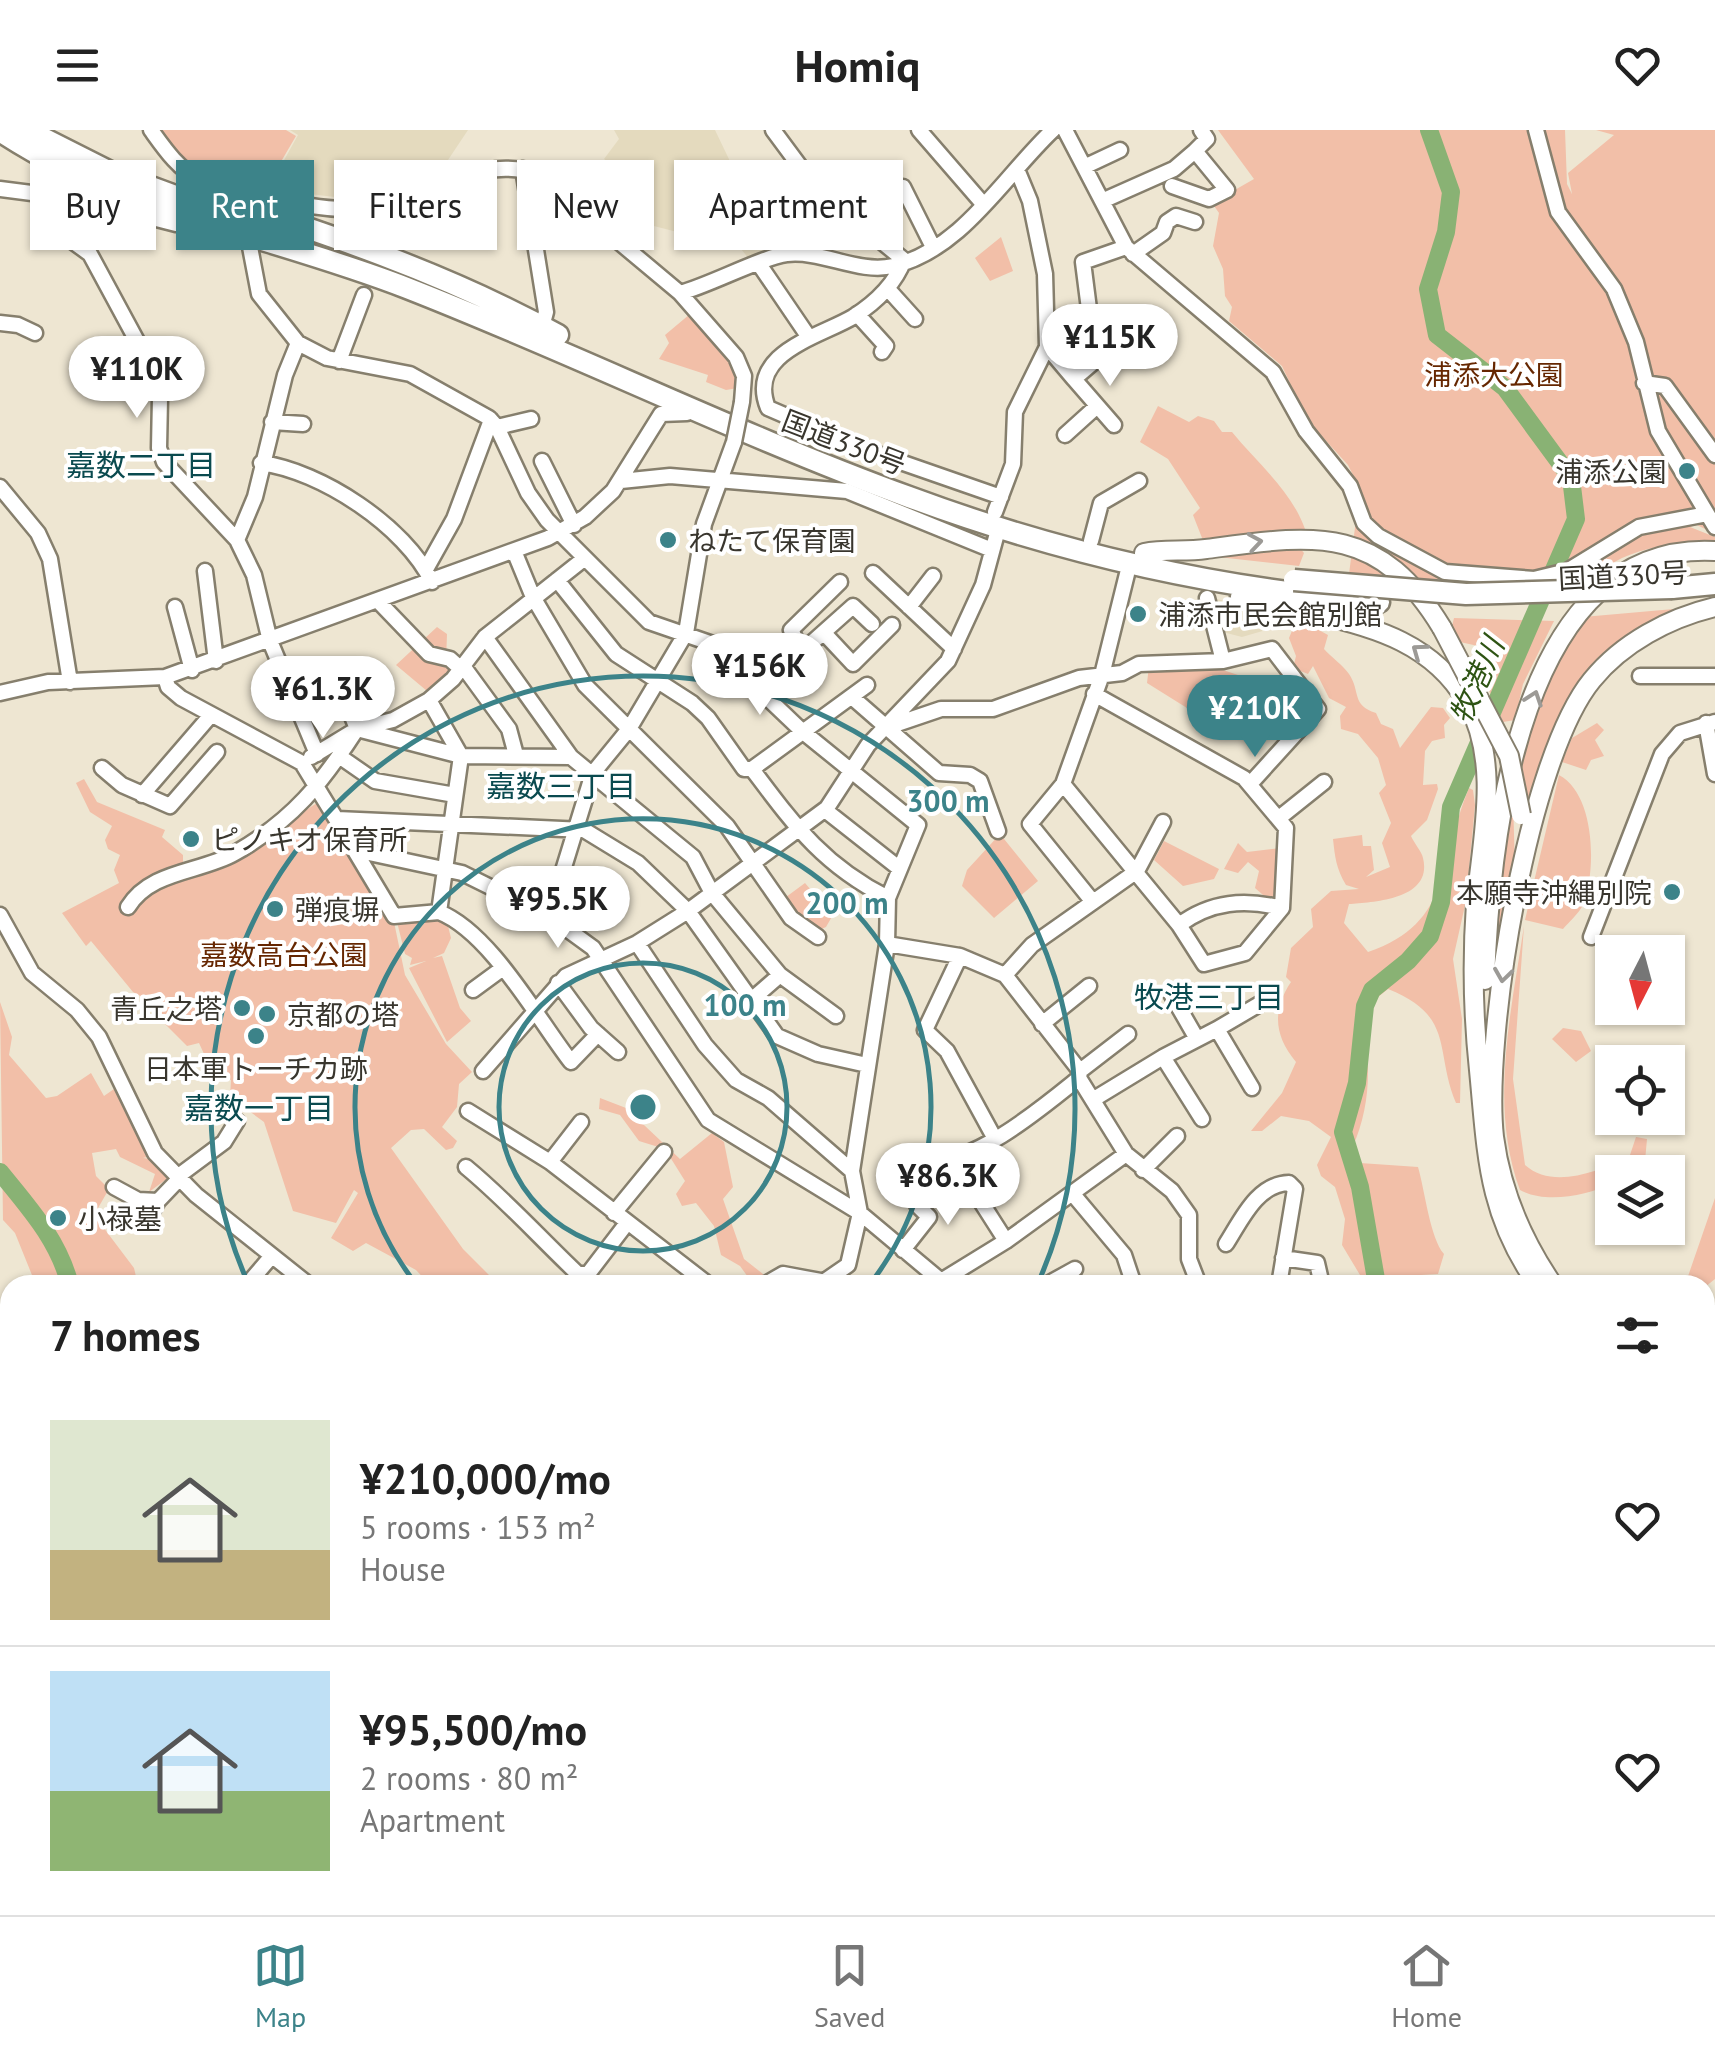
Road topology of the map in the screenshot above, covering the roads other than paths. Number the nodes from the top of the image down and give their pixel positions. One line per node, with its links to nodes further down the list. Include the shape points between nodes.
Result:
1 (27, 130): 20 (highway, 国道330号)
2 (49, 130): 46 (highway, via 192,191 397,259)
3 (152, 130): 23 (street, via 196,178)
4 (773, 130): 36 (street, via 816,188)
5 (918, 130): 22 (street)
6 (1052, 130): 15 (street)
7 (1065, 130): 14 (street)
8 (1201, 130): 13 (street, via 1206,139)
9 (1536, 130): 52 (street, via 1558,212 1614,289)
10 (0, 131): 24 (highway, 国道330号, via 102,186)
11 (0, 144): 27 (highway, via 76,186)
12 (1120, 150): 14 (street)
13 (1195, 152): 16 (street, via 1227,190 1209,199); 21 (street, via 1174,169)
14 (1086, 166): 21 (street)
15 (1018, 172): 22 (street); 48 (street, via 1045,274)
16 (1172, 186)
17 (903, 187): 28 (street)
18 (0, 189): 19 (street)
19 (30, 192)
20 (176, 198)
21 (1102, 201): 35 (street)
22 (984, 205): 28 (street)
23 (334, 206)
24 (176, 208)
25 (156, 219): 27 (street)
26 (1195, 222): 35 (street, via 1176,216 1163,233)
27 (176, 224)
28 (933, 248): 36 (street)
29 (84, 250): 74 (street, via 151,367 164,462)
30 (251, 250): 47 (street, via 260,294)
31 (260, 250): 46 (highway)
32 (314, 250): 46 (highway, 国道330号)
33 (536, 250): 46 (street)
34 (630, 250): 39 (street)
35 (1129, 250): 51 (street, via 1083,262 1089,309 1116,343); 72 (street, via 1274,372 1306,431 1350,486 1369,530 1445,572 1548,578 1640,527)
36 (904, 260): 37 (street, via 871,266 786,254); 38 (street)
37 (759, 264): 39 (street); 45 (street)
38 (887, 288): 41 (street); 42 (street)
39 (680, 293): 68 (street, bridge, via 736,357 744,376)
40 (364, 295): 50 (street)
41 (857, 314): 45 (street); 49 (street, via 886,346)
42 (915, 318)
43 (0, 323): 44 (street)
44 (34, 334)
45 (808, 336): 70 (street, via 775,362 764,381 768,408)
46 (551, 337): 53 (highway, 国道330号); 70 (highway, 国道330号, via 779,432)
47 (298, 343): 50 (street); 56 (street)
48 (1046, 347): 51 (street); 70 (street, via 1014,412 1014,464)
49 (882, 352)
50 (339, 360): 58 (street, via 410,374)
51 (1074, 379): 54 (street)
52 (1644, 383): 63 (street, via 1666,386); 72 (street, via 1670,457)
53 (643, 388): 57 (highway, 国道330号); 61 (street, via 652,405)
54 (1096, 407): 60 (street); 62 (street)
55 (531, 420): 58 (street)
56 (272, 422): 59 (street); 65 (street)
57 (722, 422): 61 (street, via 671,411); 71 (highway, 国道330号)
58 (494, 423): 73 (street, via 528,493); 84 (street)
59 (303, 424)
60 (1114, 425)
61 (651, 426): 66 (street)
62 (1065, 435)
63 (1715, 455)
64 (542, 461): 73 (street)
65 (260, 463): 74 (street, via 255,496); 84 (street, via 293,467 370,513 407,541)
66 (622, 481): 68 (street, via 670,476); 73 (street)
67 (1139, 481): 75 (street, via 1102,503)
68 (720, 483): 76 (street, via 860,494 940,531); 101 (street, via 698,551)
69 (0, 487): 117 (street, via 50,559)
70 (998, 505): 75 (highway, 国道330号)
71 (944, 509): 76 (highway); 89 (highway, 国道330号, via 1129,563)
72 (1711, 520)
73 (568, 528): 77 (street); 80 (street)
74 (236, 540): 105 (street, via 254,576)
75 (1091, 541): 79 (highway, 国道330号)
76 (994, 543): 83 (highway); 106 (street)
77 (514, 551): 84 (street); 92 (street)
78 (1715, 551): 201 (main road, one-way to 78, via 1499,828 1515,754 1544,671 1578,611 1616,575 1660,555)
79 (1144, 553): 89 (highway, 国道330号); 164 (main road, one-way to 164, bridge, via 1297,537 1340,542 1408,580 1497,728 1521,815)
80 (585, 558): 86 (street); 101 (street, via 649,622)
81 (205, 570): 109 (street)
82 (873, 573): 96 (street)
83 (1127, 574): 89 (highway); 112 (street)
84 (429, 575): 94 (street)
85 (933, 576): 96 (street)
86 (558, 580): 92 (street); 116 (street, via 616,654)
87 (840, 582): 100 (street)
88 (1715, 584): 90 (highway, 国道330号)
89 (1292, 594): 90 (highway, 国道330号, bridge); 90 (highway, 国道330号, via 1548,607); 201 (main road, one-way to 89, via 1473,953 1486,776 1471,711 1424,654)
90 (1673, 595): 91 (highway, 国道330号)
91 (1715, 597)
92 (533, 598): 103 (street); 129 (street, via 585,685)
93 (1207, 598): 108 (street)
94 (378, 601): 105 (street); 110 (street, via 429,654)
95 (175, 607): 111 (street)
96 (909, 607): 106 (street)
97 (1715, 607): 164 (main road, via 1639,639 1583,692 1554,751)
98 (872, 624): 102 (street, via 853,606)
99 (892, 625): 102 (street, via 852,664)
100 (791, 630): 104 (street); 107 (street)
101 (686, 633): 116 (street); 120 (street, via 710,643)
102 (824, 633): 107 (street)
103 (485, 637): 110 (street); 136 (street)
104 (777, 639)
105 (270, 641): 109 (street); 132 (street)
106 (954, 650): 127 (street)
107 (802, 652): 120 (street)
108 (1224, 661): 112 (street, via 1139,664); 147 (street, via 1272,649 1318,709)
109 (216, 662): 111 (street)
110 (462, 667): 124 (street); 133 (street, via 508,728)
111 (192, 670): 115 (street)
112 (1102, 675): 122 (street); 127 (street, via 993,709 940,709)
113 (1640, 676): 114 (street)
114 (1715, 676)
115 (165, 677): 117 (street); 125 (street, via 168,687)
116 (659, 681): 129 (street); 140 (street, via 692,703 744,769)
117 (70, 682): 119 (street)
118 (866, 685): 123 (street)
119 (3, 686)
120 (762, 688): 130 (street)
121 (343, 694): 128 (street)
122 (1094, 694): 146 (street); 147 (street)
123 (854, 698): 127 (street); 130 (street)
124 (428, 700): 128 (street, via 393,720); 135 (street)
125 (211, 715): 137 (street); 138 (street)
126 (1711, 722): 143 (street); 176 (street, via 1680,733 1662,754)
127 (884, 728): 141 (street); 158 (street, via 939,773 980,781)
128 (357, 729): 132 (street); 134 (street); 135 (street)
129 (629, 730): 142 (street); 160 (street, via 727,826)
130 (805, 734): 140 (street); 141 (street)
131 (217, 752): 144 (street)
132 (317, 754): 138 (street)
133 (516, 755): 135 (street); 136 (street)
134 (340, 756): 148 (street); 149 (street, via 375,781)
135 (461, 756): 149 (street)
136 (571, 757): 142 (street)
137 (174, 758): 144 (street); 150 (street)
138 (302, 762): 148 (street)
139 (102, 768): 150 (street)
140 (752, 769): 157 (street)
141 (852, 773): 151 (street); 161 (street, via 918,825)
142 (593, 774): 156 (street); 165 (street, via 693,857)
143 (1715, 774)
144 (195, 778): 150 (street, via 170,806)
145 (1324, 782): 152 (street)
146 (1063, 784): 163 (street); 167 (street, via 1030,824)
147 (1250, 784): 152 (street)
148 (318, 789): 153 (street); 168 (street, via 238,851 157,881)
149 (455, 794): 154 (street)
150 (142, 795)
151 (825, 810): 157 (street); 161 (street)
152 (1279, 818): 169 (street, via 1286,828)
153 (337, 819): 154 (street); 159 (street)
154 (452, 822): 156 (street); 162 (street)
155 (1164, 822): 163 (street)
156 (576, 828): 170 (street, via 638,862); 173 (street)
157 (799, 831): 160 (street); 166 (street, via 848,878)
158 (998, 832)
159 (355, 850): 162 (street); 171 (street, via 394,916)
160 (753, 864): 165 (street); 175 (street, via 791,918)
161 (900, 869): 166 (street)
162 (445, 870): 171 (street); 173 (street)
163 (1137, 871): 167 (street); 174 (street)
164 (1520, 880): 246 (main road, one-way to 246, via 1499,1004 1494,1136 1509,1201)
165 (712, 893): 170 (street); 182 (street)
166 (888, 898): 178 (street)
167 (1093, 902): 183 (street, via 1032,945)
168 (128, 908)
169 (1282, 908): 174 (street, via 1250,900 1198,910); 174 (street, via 1245,952 1204,964)
170 (688, 911): 177 (street); 188 (street)
171 (439, 912): 181 (street, via 472,932)
172 (0, 916): 218 (street, via 32,973 91,1025 155,1153)
173 (550, 916): 180 (street)
174 (1180, 925)
175 (818, 937)
176 (1591, 937)
177 (637, 943): 180 (street); 217 (street, via 704,1045 736,1080 768,1098)
178 (887, 944): 179 (street); 199 (street)
179 (960, 956): 183 (street); 210 (street, via 925,1030 947,1051)
180 (598, 958): 184 (street); 225 (street, via 708,1120)
181 (503, 968): 186 (street); 190 (street)
182 (780, 975): 188 (street); 191 (street)
183 (1005, 976): 192 (street)
184 (558, 983): 190 (street); 194 (street)
185 (1090, 986): 192 (street)
186 (474, 990)
187 (1170, 992): 196 (street)
188 (749, 1002): 199 (street, via 777,1036)
189 (1262, 1002): 193 (street)
190 (531, 1011): 194 (street, via 571,1062); 200 (street)
191 (836, 1016)
192 (1042, 1024): 202 (street)
193 (1217, 1028): 196 (street); 203 (street)
194 (598, 1034): 197 (street)
195 (1128, 1034): 202 (street)
196 (1197, 1038): 198 (street)
197 (618, 1052)
198 (1163, 1056): 204 (street); 206 (street)
199 (866, 1065): 217 (street)
200 (483, 1070)
201 (1479, 1070): 245 (main road, via 1488,1175 1506,1230)
202 (1080, 1074): 204 (street); 210 (street)
203 (1252, 1088)
204 (1094, 1099): 212 (street)
205 (468, 1110): 213 (street)
206 (1202, 1119)
207 (237, 1122): 218 (street, via 224,1142)
208 (581, 1122): 213 (street)
209 (1177, 1136): 216 (street)
210 (995, 1139): 214 (street, via 939,1164)
211 (664, 1152): 224 (street)
212 (1126, 1154): 216 (street); 220 (street)
213 (550, 1162): 224 (street)
214 (923, 1164)
215 (466, 1167): 227 (street, via 578,1274 588,1274)
216 (1143, 1170): 242 (street, via 1172,1191 1189,1215)
217 (852, 1172): 225 (street)
218 (178, 1178): 222 (street); 231 (street)
219 (114, 1187): 222 (street, via 138,1200)
220 (1072, 1193): 228 (street); 241 (street, via 1124,1255)
221 (976, 1194): 228 (street)
222 (158, 1201): 226 (street)
223 (917, 1205): 230 (street, via 929,1217)
224 (614, 1213): 227 (street)
225 (860, 1213): 230 (street); 237 (street, via 848,1265)
226 (147, 1221)
227 (628, 1222): 236 (street)
228 (1006, 1241): 239 (street)
229 (1226, 1244): 232 (street, via 1262,1192 1289,1184 1295,1190)
230 (903, 1250): 238 (street)
231 (270, 1258): 234 (street); 235 (street)
232 (1283, 1258): 243 (street); 244 (street, via 1317,1263)
233 (1075, 1269): 240 (street)
234 (256, 1275)
235 (295, 1275)
236 (696, 1275)
237 (834, 1275)
238 (933, 1275)
239 (955, 1275)
240 (1064, 1275)
241 (1131, 1275)
242 (1195, 1275)
243 (1280, 1275)
244 (1320, 1275)
245 (1532, 1275)
246 (1548, 1275)

